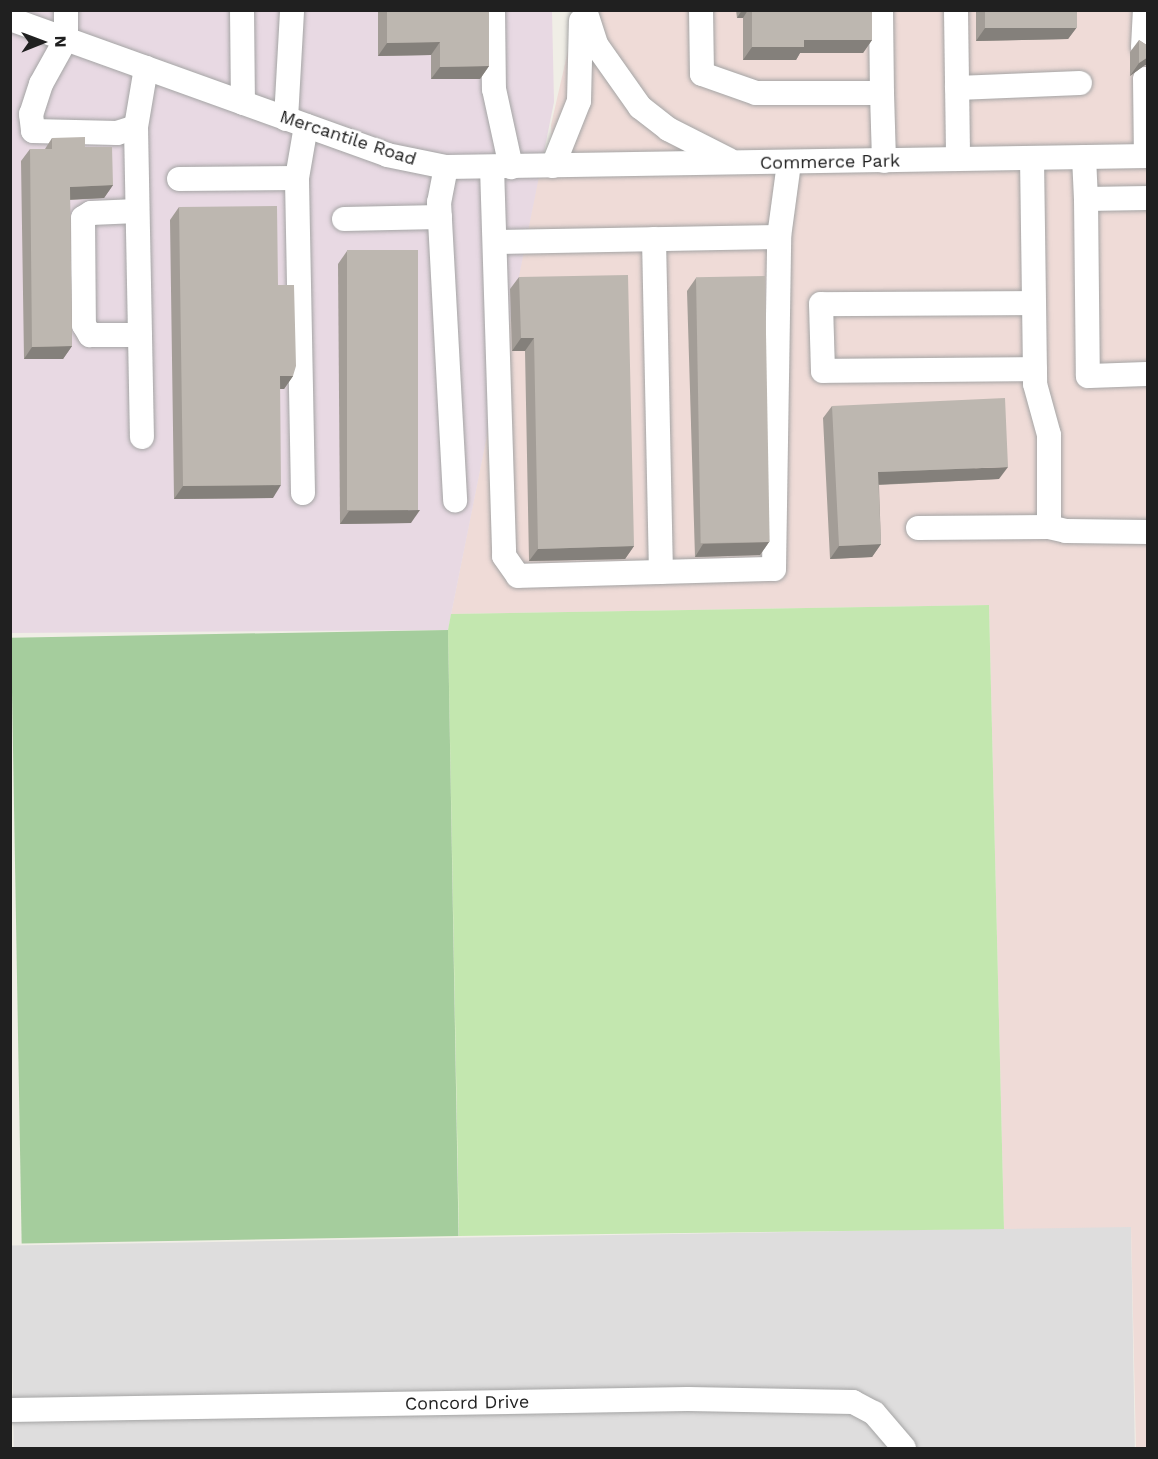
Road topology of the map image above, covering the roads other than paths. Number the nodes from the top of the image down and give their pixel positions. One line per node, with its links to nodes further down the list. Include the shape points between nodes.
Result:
1 (66, 10): 11 (street)
2 (242, 10): 18 (street)
3 (292, 10): 19 (street)
4 (493, 10): 30 (street, via 494,89)
5 (583, 10): 27 (street, Commerce Park, via 597,46 640,107 668,129); 28 (street, Commerce Park, via 579,101)
6 (701, 10): 17 (street, via 702,74 756,93)
7 (881, 10): 17 (street)
8 (956, 10): 16 (street)
9 (1145, 10): 12 (street)
10 (10, 19): 11 (street, Mercantile Road)
11 (66, 39): 13 (street, Mercantile Road); 20 (street, via 41,84 31,114 33,131)
12 (1143, 47)
13 (146, 68): 18 (street, Mercantile Road); 20 (street)
14 (1144, 79): 21 (street)
15 (1080, 83): 16 (street)
16 (957, 88): 24 (street)
17 (882, 93): 25 (street)
18 (243, 103): 19 (street, Mercantile Road)
19 (296, 122): 29 (street, Mercantile Road, via 387,154); 31 (street)
20 (127, 130): 35 (street)
21 (1147, 156): 22 (street, Commerce Park)
22 (1084, 157): 23 (street, Commerce Park); 34 (street)
23 (1032, 158): 24 (street, Commerce Park); 41 (street)
24 (958, 159): 25 (street, Commerce Park)
25 (884, 161): 26 (street, Commerce Park)
26 (789, 163): 27 (street, Commerce Park); 38 (street)
27 (738, 164): 28 (street, Mercantile Road)
28 (553, 166): 30 (street, Mercantile Road)
29 (446, 167): 30 (street, Mercantile Road); 36 (street)
30 (502, 167): 40 (street)
31 (297, 178): 32 (street); 46 (street)
32 (178, 179)
33 (1148, 198): 34 (street)
34 (1086, 199): 44 (street, via 1088,376)
35 (137, 211): 42 (street); 42 (street, via 91,213 83,218 84,325 90,336)
36 (440, 217): 37 (street); 47 (street)
37 (344, 219)
38 (779, 237): 39 (street); 51 (street, via 774,568)
39 (654, 239): 40 (street); 51 (street)
40 (495, 242): 51 (street, via 504,556 518,576)
41 (1034, 303): 43 (street); 43 (street, via 821,304 823,371)
42 (140, 335): 45 (street)
43 (1035, 369): 48 (street, via 1035,384 1049,435)
44 (1148, 374)
45 (142, 437)
46 (303, 493)
47 (455, 501)
48 (1049, 527): 49 (street); 50 (street, via 1066,531)
49 (918, 528)
50 (1148, 532)
51 (661, 572)
52 (10, 1410): 53 (street, Concord Drive, via 688,1399 853,1402 874,1413)
53 (904, 1449)

